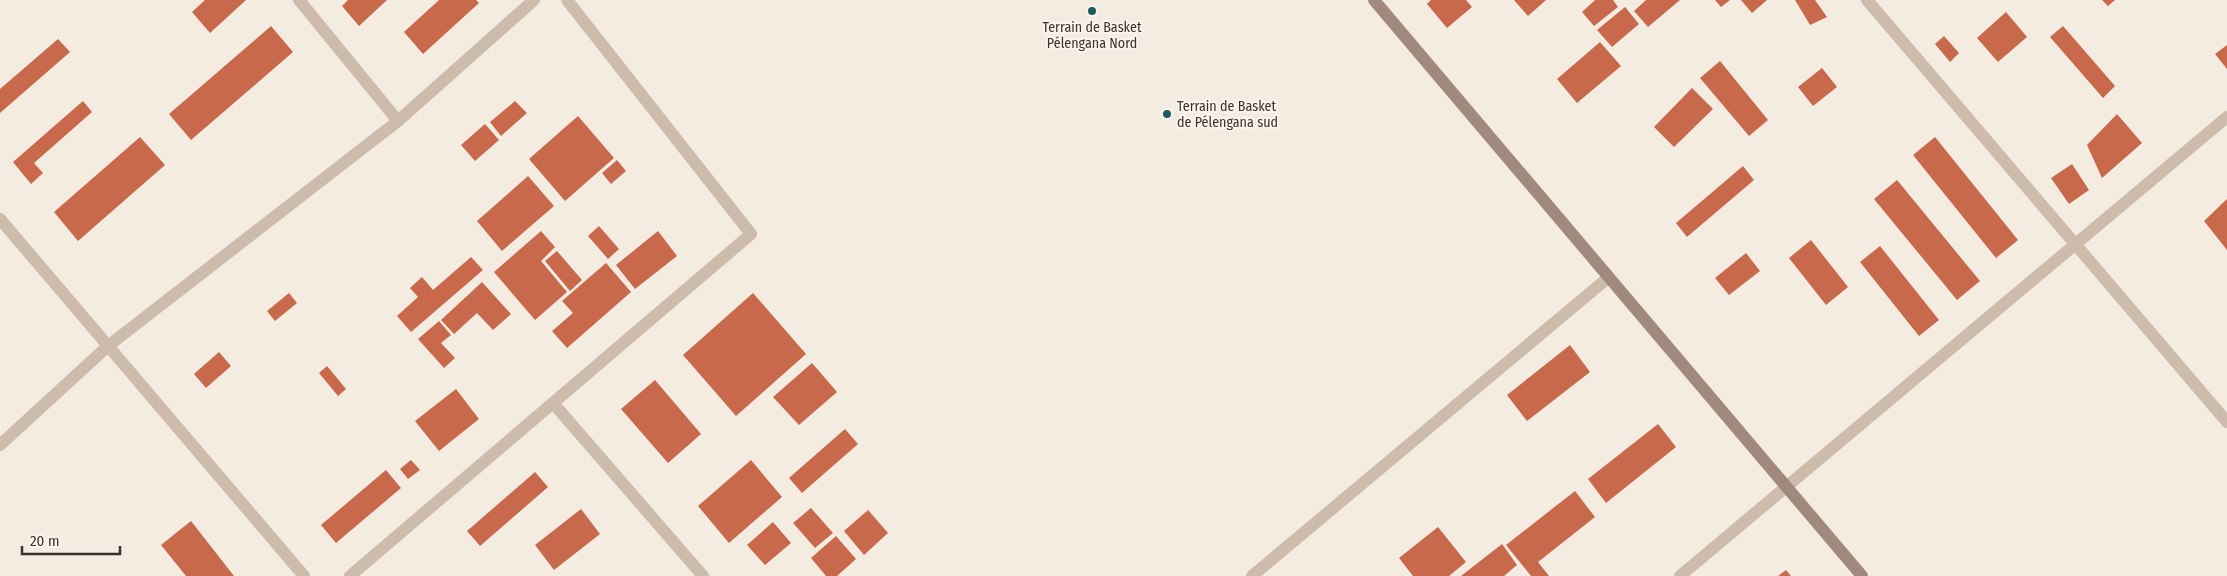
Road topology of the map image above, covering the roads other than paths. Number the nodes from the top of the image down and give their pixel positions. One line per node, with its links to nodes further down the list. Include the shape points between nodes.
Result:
1 (299, 0): 7 (street)
2 (534, 0): 7 (street)
3 (567, 0): 12 (street, via 751,234)
4 (1374, 0): 10 (street)
5 (1867, 0): 9 (street)
6 (2227, 117): 9 (street)
7 (398, 121): 11 (street)
8 (0, 219): 11 (street)
9 (2075, 243): 13 (street); 15 (street)
10 (1608, 277): 15 (street); 19 (street)
11 (108, 346): 14 (street); 16 (street)
12 (553, 403): 17 (street); 18 (street)
13 (2227, 422)
14 (0, 445)
15 (1787, 486): 20 (street); 21 (street)
16 (304, 576)
17 (350, 576)
18 (703, 576)
19 (1252, 576)
20 (1680, 576)
21 (1862, 576)

